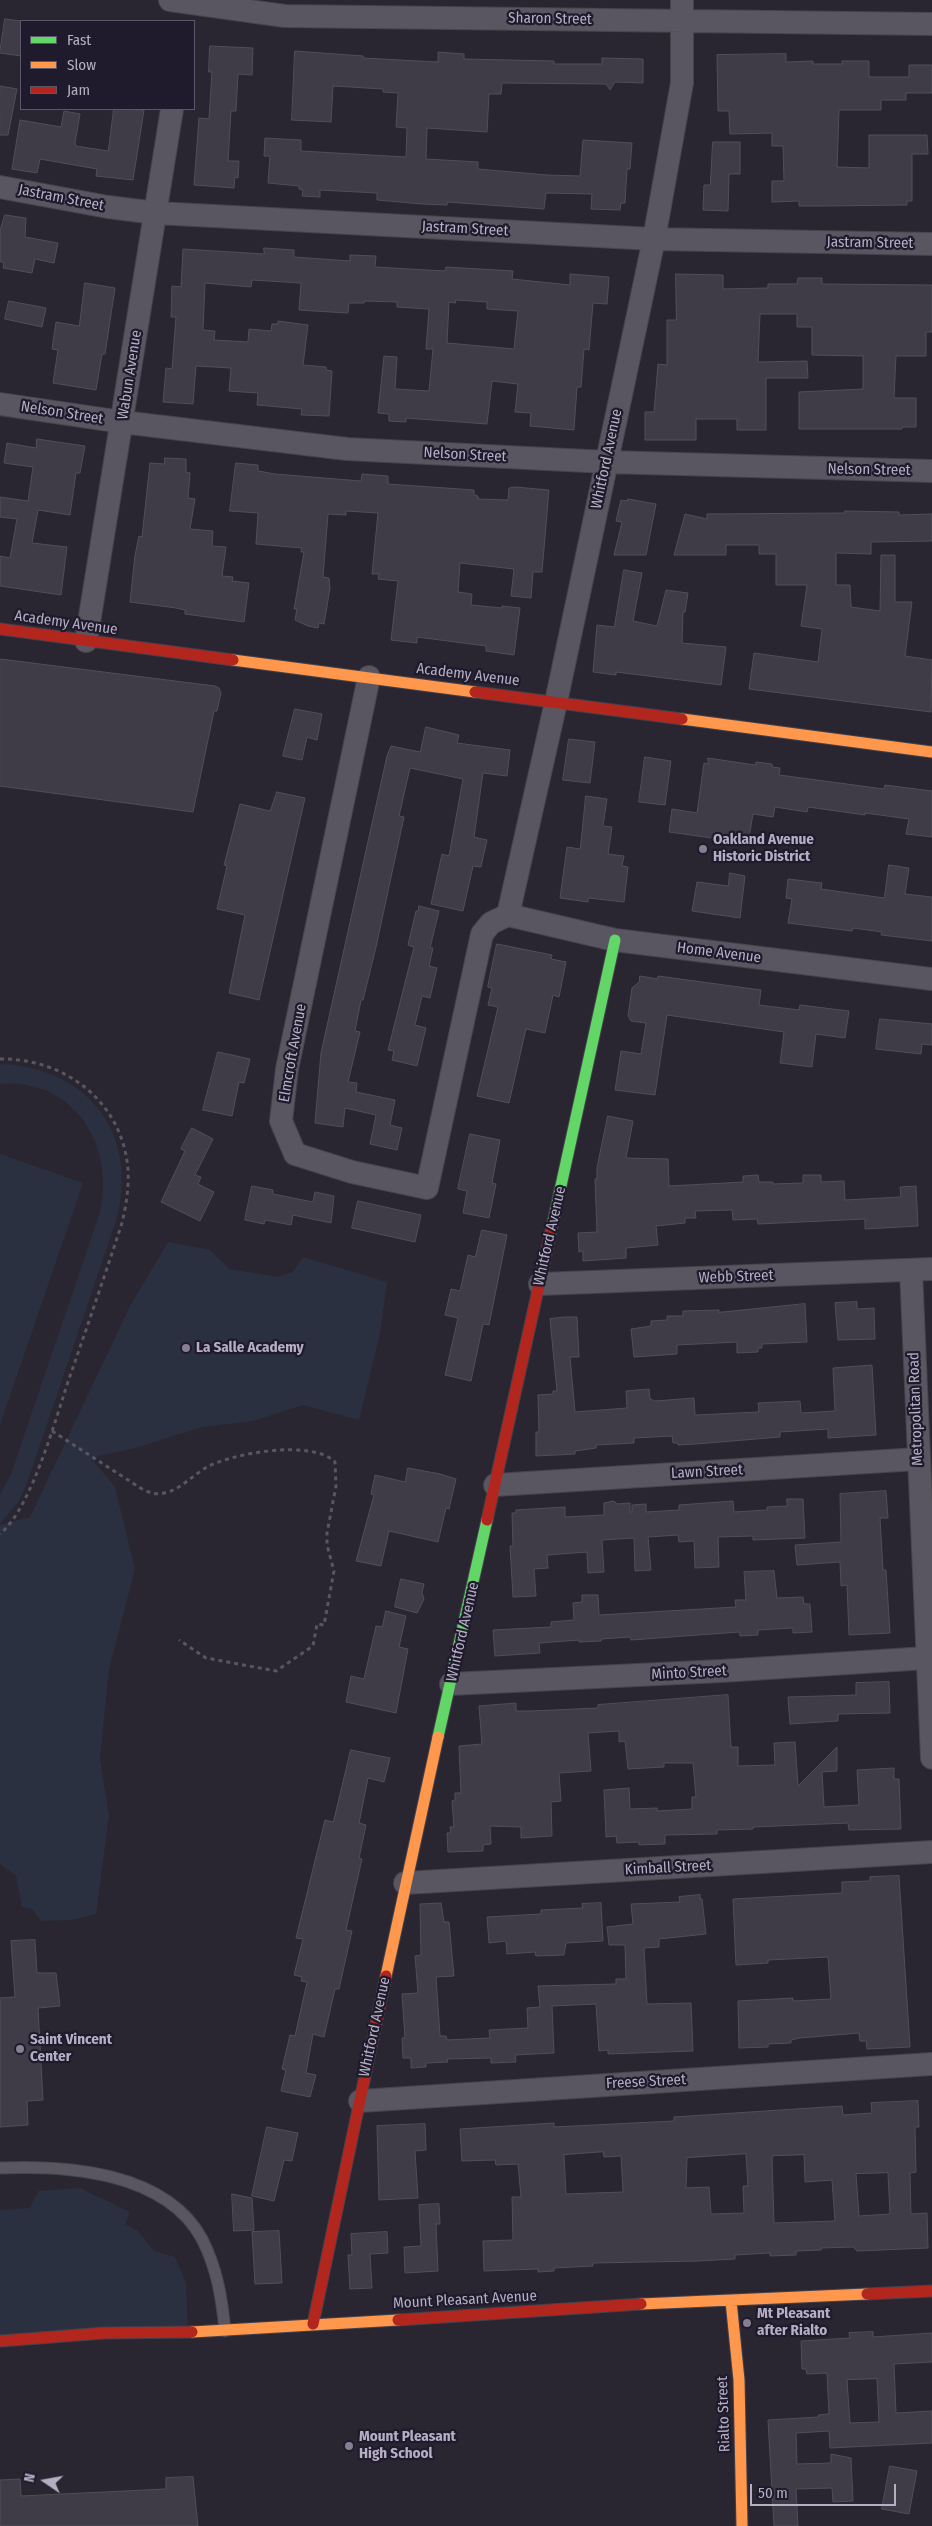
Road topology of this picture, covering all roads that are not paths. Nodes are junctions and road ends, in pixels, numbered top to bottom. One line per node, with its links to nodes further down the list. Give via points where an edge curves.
1 (184, 6): 2 (street, Sharon Street, via 286,16)
2 (682, 10): 3 (street, Sharon Street); 7 (street, Whitford Avenue, via 682,83)
3 (932, 24)
4 (172, 110): 6 (street, Wabun Avenue)
5 (0, 187): 6 (street, Jastram Street)
6 (156, 213): 7 (street, Jastram Street); 10 (street, Wabun Avenue)
7 (654, 239): 8 (street, Jastram Street); 11 (street, Whitford Avenue)
8 (932, 244)
9 (0, 404): 10 (street, Nelson Street)
10 (122, 422): 11 (street, Nelson Street, via 347,449); 14 (street, Wabun Avenue)
11 (606, 462): 12 (street, Nelson Street); 16 (street, Whitford Avenue)
12 (932, 471)
13 (0, 629): 14 (street, Academy Avenue)
14 (86, 641): 15 (street, Academy Avenue)
15 (370, 677): 16 (street, Academy Avenue); 18 (street, Elmcroft Avenue, via 287,1069 281,1121 295,1154 352,1172 427,1188 482,934 491,923)
16 (556, 702): 17 (street, Academy Avenue); 18 (street, Whitford Avenue)
17 (932, 752)
18 (508, 915): 19 (street, Home Avenue)
19 (615, 940): 20 (street, Home Avenue); 22 (street, Whitford Avenue)
20 (932, 979)
21 (922, 1270): 22 (street, Webb Street); 23 (street, Metropolitan Road)
22 (540, 1284): 24 (street, Whitford Avenue)
23 (918, 1459): 24 (street, Lawn Street); 25 (street, Metropolitan Road)
24 (496, 1485): 26 (street, Whitford Avenue)
25 (926, 1658): 26 (street, Minto Street); 27 (street, Metropolitan Road)
26 (451, 1684): 29 (street, Whitford Avenue)
27 (932, 1758)
28 (932, 1852): 29 (street, Kimball Street)
29 (405, 1883): 31 (street, Whitford Avenue)
30 (932, 2064): 31 (street, Freese Street)
31 (360, 2101): 35 (street, Whitford Avenue)
32 (0, 2168): 36 (lane, via 73,2169 153,2191 180,2212 201,2238 213,2265 222,2299)
33 (932, 2291): 34 (street, Mount Pleasant Avenue)
34 (731, 2301): 35 (street, Mount Pleasant Avenue); 38 (street, Rialto Street, via 739,2380)
35 (314, 2324): 36 (street, Mount Pleasant Avenue)
36 (225, 2331): 37 (street, Mount Pleasant Avenue, via 104,2333)
37 (0, 2341)
38 (742, 2526)

